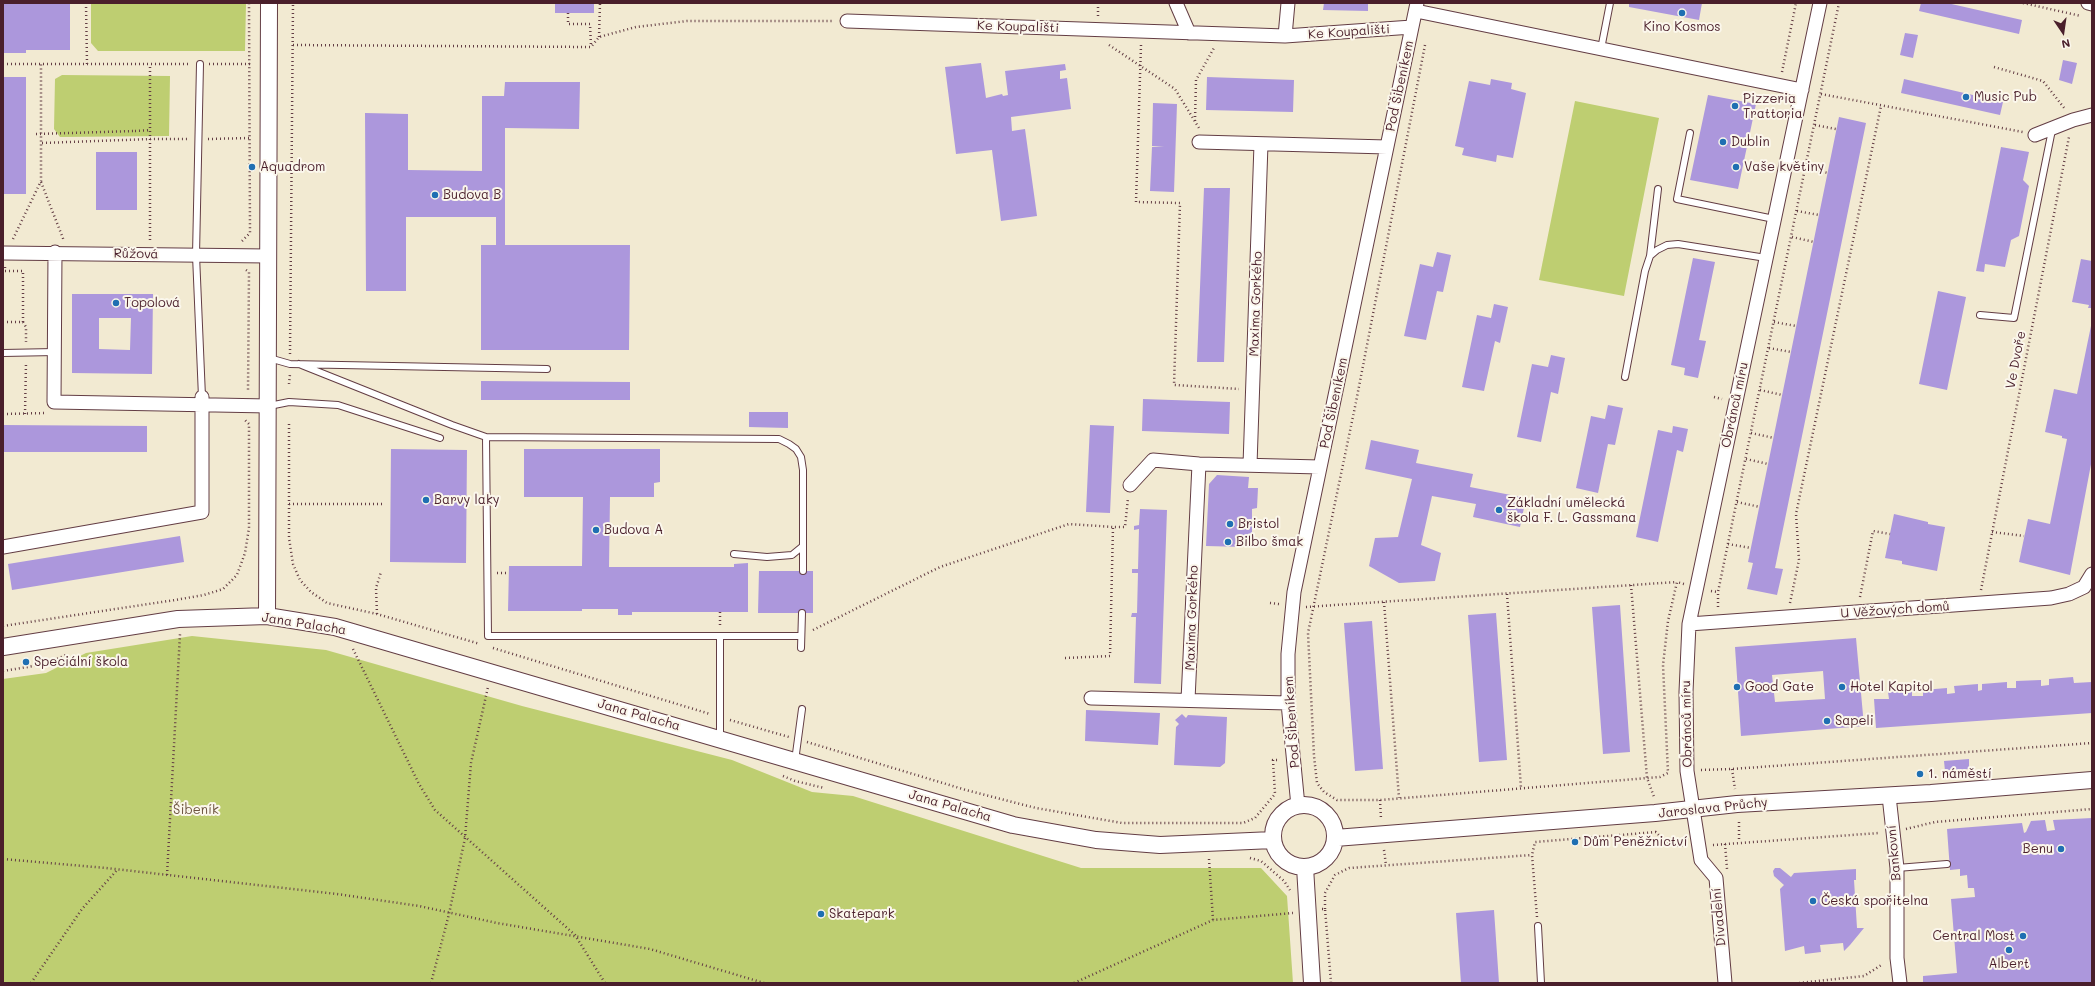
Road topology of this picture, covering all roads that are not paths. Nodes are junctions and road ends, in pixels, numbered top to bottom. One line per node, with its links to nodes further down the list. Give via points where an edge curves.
1 (269, 3): 28 (street)
2 (1176, 3): 11 (street)
3 (1288, 3): 12 (street)
4 (1610, 3): 13 (lane)
5 (1820, 3): 15 (street, Obránců míru)
6 (2088, 3): 7 (street)
7 (2092, 4)
8 (1416, 7): 10 (street, Pod Šibeníkem); 13 (street)
9 (847, 21): 11 (street, Ke Koupališti)
10 (1412, 27): 12 (street, Ke Koupališti); 22 (street, Pod Šibeníkem)
11 (1189, 33): 12 (street, Ke Koupališti)
12 (1285, 36)
13 (1601, 49): 15 (street)
14 (200, 64): 27 (lane)
15 (1802, 90): 24 (street, Obránců míru)
16 (2092, 115): 17 (street)
17 (2052, 128): 19 (street); 31 (lane, via 2014,318)
18 (1690, 133): 24 (lane, via 1677,199)
19 (2035, 135)
20 (1203, 142): 21 (street)
21 (1261, 144): 22 (street); 43 (street, Maxima Gorkého)
22 (1387, 147): 44 (street, Pod Šibeníkem)
23 (1658, 189): 29 (lane)
24 (1774, 219): 30 (street, Obránců míru)
25 (55, 252): 26 (street, Růžová); 27 (street, Růžová); 32 (street)
26 (4, 253)
27 (196, 255): 28 (street, Růžová); 38 (lane)
28 (268, 256): 34 (street)
29 (1650, 256): 30 (lane, via 1667,245 1678,244); 37 (lane)
30 (1766, 258): 53 (street, Obránců míru)
31 (1980, 315)
32 (55, 352): 33 (lane); 38 (street, via 54,402)
33 (3, 353)
34 (269, 358): 35 (lane); 39 (street)
35 (299, 364): 36 (lane); 40 (lane, via 452,426)
36 (546, 369)
37 (1625, 377)
38 (202, 401): 39 (street); 47 (street, via 202,512)
39 (269, 406): 41 (lane, via 289,402 338,405); 52 (street)
40 (486, 437): 46 (lane, via 779,439 796,449 801,457); 54 (lane, via 488,636)
41 (440, 438)
42 (1199, 464): 43 (street); 45 (street, via 1153,460); 59 (street, Maxima Gorkého)
43 (1250, 465): 44 (street)
44 (1320, 467): 60 (street, Pod Šibeníkem, via 1294,592 1288,654)
45 (1130, 486)
46 (804, 546): 48 (lane, via 792,555 768,557); 49 (lane)
47 (3, 548)
48 (734, 554)
49 (803, 571)
50 (2092, 574): 53 (street, U Věžových domů, via 2084,587 2052,598)
51 (802, 613): 55 (lane)
52 (267, 616): 56 (street, Jana Palacha, via 178,619); 62 (street, Jana Palacha, via 335,627)
53 (1689, 624): 67 (street, Obránců míru, via 1686,692 1687,771)
54 (720, 636): 55 (lane); 62 (lane)
55 (801, 636): 57 (lane)
56 (3, 647)
57 (801, 648)
58 (1091, 698): 59 (street)
59 (1188, 700): 60 (street)
60 (1288, 703): 66 (street, Pod Šibeníkem)
61 (802, 709): 63 (lane)
62 (720, 739): 63 (street, Jana Palacha)
63 (795, 761): 69 (street, Jana Palacha, via 1013,825 1096,840 1160,845)
64 (2092, 780): 65 (street, Jaroslava Průchy)
65 (1889, 796): 67 (street, Jaroslava Průchy, via 1737,804); 72 (street, Bankovní)
66 (1298, 806): 68 (street, via 1307,806 1324,813 1332,824); 69 (street, via 1279,818)
67 (1694, 810): 68 (street, Jaroslava Průchy); 76 (street, Divadelní, via 1701,860 1716,878)
68 (1334, 838): 71 (street, via 1328,855 1314,866)
69 (1273, 840): 71 (street, via 1280,856 1296,866)
70 (1947, 864): 72 (lane)
71 (1305, 867): 74 (street, via 1300,912)
72 (1897, 868): 77 (street, Bankovní, via 1897,958)
73 (1538, 926): 75 (lane)
74 (1312, 983)
75 (1541, 983)
76 (1725, 983)
77 (1900, 983)

